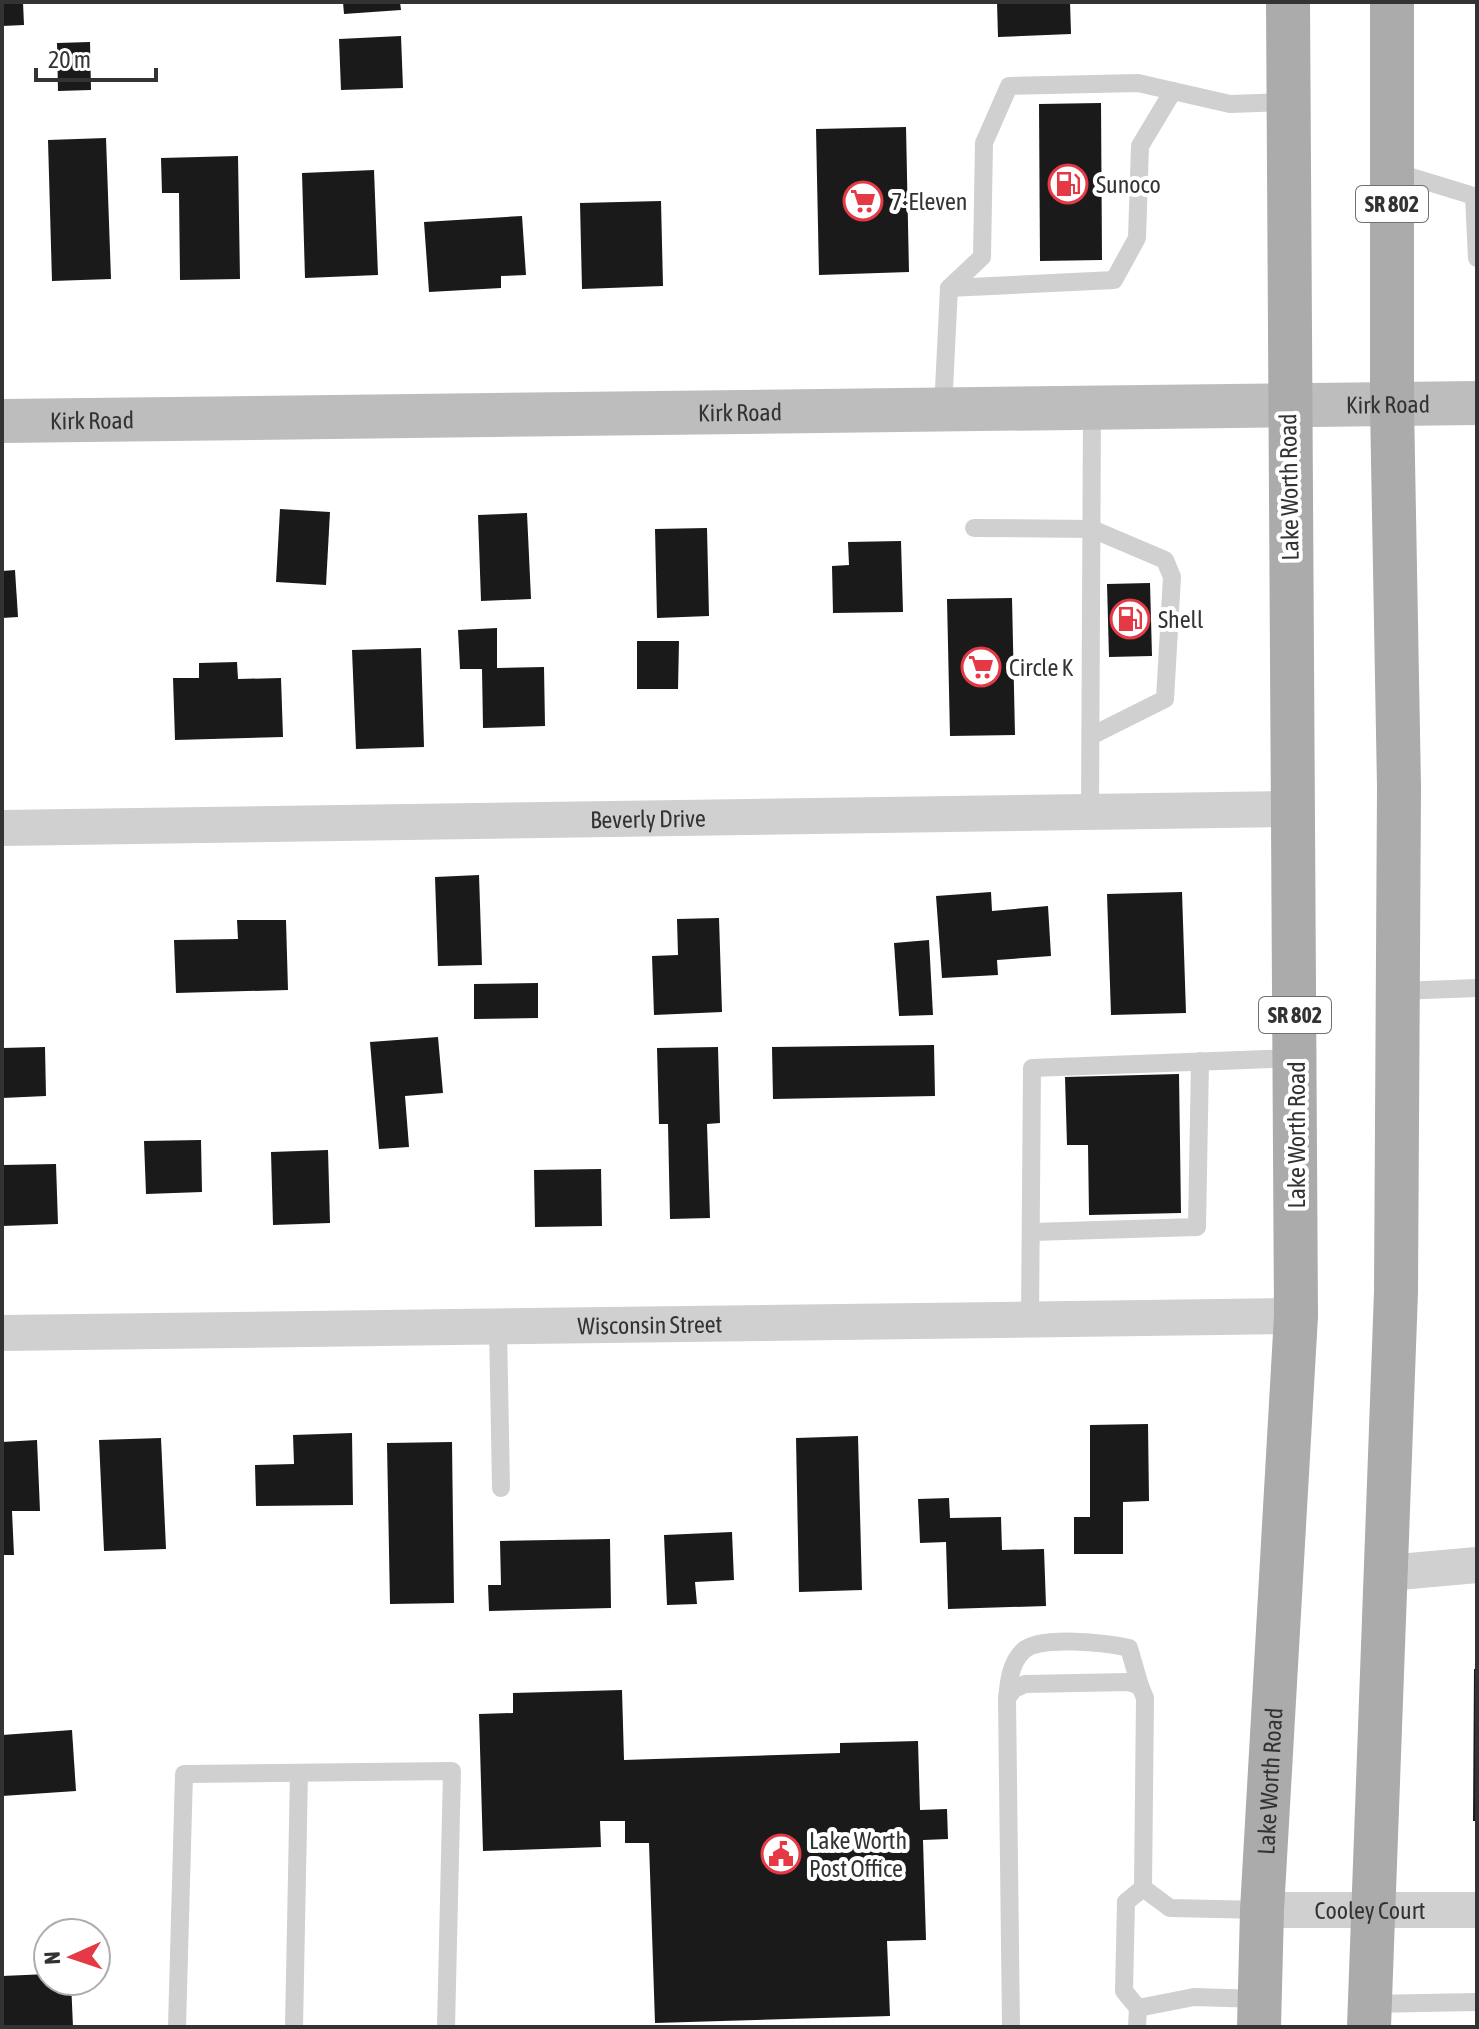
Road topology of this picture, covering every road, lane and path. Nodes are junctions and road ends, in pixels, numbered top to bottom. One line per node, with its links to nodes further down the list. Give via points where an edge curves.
1 (1288, 2): 4 (main road, Lake Worth Road / SR 802)
2 (1392, 2): 5 (main road, SR 802)
3 (1173, 91): 4 (lane, via 1230,104); 7 (lane, via 1140,146 1137,238 1114,280); 7 (lane, via 1138,83 1009,86 984,143 982,257)
4 (1288, 102): 10 (main road, Lake Worth Road / SR 802)
5 (1392, 171): 6 (lane, via 1474,196); 9 (main road, SR 802)
6 (1477, 258)
7 (949, 288): 12 (lane)
8 (1477, 403): 9 (street, Kirk Road)
9 (1392, 405): 10 (street, Kirk Road); 21 (main road, SR 802)
10 (1288, 406): 11 (street, Kirk Road); 17 (main road, Lake Worth Road / SR 802)
11 (1092, 408): 12 (street, Kirk Road); 15 (lane)
12 (943, 410): 13 (street, Kirk Road)
13 (2, 421)
14 (974, 528): 15 (lane)
15 (1092, 529): 16 (lane); 16 (lane, via 1165,560 1172,577 1165,699)
16 (1091, 736): 18 (lane)
17 (1295, 809): 18 (street, Beverly Drive); 22 (main road, Lake Worth Road / SR 802)
18 (1090, 812): 19 (street, Beverly Drive)
19 (2, 828)
20 (1477, 988): 21 (lane)
21 (1398, 991): 31 (main road, SR 802)
22 (1295, 1058): 23 (lane); 25 (main road, Lake Worth Road / SR 802)
23 (1200, 1061): 24 (lane, via 1197,1227); 24 (lane, via 1032,1068)
24 (1032, 1232): 26 (lane)
25 (1296, 1316): 26 (street, Wisconsin Street); 36 (main road, Lake Worth Road / SR 802)
26 (1030, 1320): 27 (street, Wisconsin Street)
27 (498, 1327): 28 (street, Wisconsin Street); 29 (lane)
28 (2, 1333)
29 (501, 1488)
30 (1477, 1565): 31 (street)
31 (1387, 1573): 37 (main road, SR 802)
32 (1140, 1686): 33 (lane, via 1025,1684); 33 (lane, via 1129,1648 1103,1642 1046,1643 1026,1647 1015,1661); 35 (lane, via 1145,1698)
33 (1007, 1698): 46 (lane)
34 (299, 1773): 43 (lane, via 184,1774); 44 (lane); 45 (lane, via 452,1771)
35 (1143, 1888): 36 (lane, via 1170,1908); 42 (lane, via 1126,1902 1124,1991)
36 (1262, 1910): 37 (street, Cooley Court); 40 (main road, Lake Worth Road / SR 802)
37 (1372, 1910): 38 (street, Cooley Court); 41 (main road, SR 802)
38 (1477, 1910)
39 (1477, 2002): 41 (lane)
40 (1259, 2013): 42 (lane, via 1194,1997)
41 (1369, 2015)
42 (1138, 2018)
43 (177, 2027)
44 (294, 2027)
45 (446, 2027)
46 (1011, 2027)

